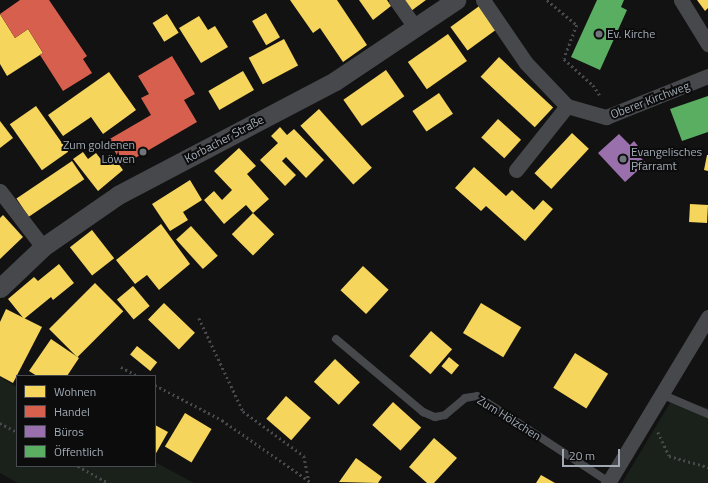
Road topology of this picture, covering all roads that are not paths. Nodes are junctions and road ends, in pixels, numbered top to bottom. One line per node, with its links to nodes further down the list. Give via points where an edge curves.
1 (396, 0): 5 (street)
2 (456, 0): 5 (street, Korbacher Straße)
3 (483, 0): 8 (street, Oberer Kirchweg, via 526,63)
4 (681, 0): 6 (street)
5 (415, 27): 11 (street, Korbacher Straße, via 335,81 118,195)
6 (708, 44)
7 (708, 76): 8 (street, Oberer Kirchweg, via 606,117)
8 (568, 106): 9 (street)
9 (516, 170)
10 (0, 192): 11 (street)
11 (43, 247): 12 (street, Korbacher Straße)
12 (0, 288)
13 (708, 317): 15 (street, Zum Hölzchen)
14 (336, 339): 17 (lane, Zum Hölzchen, via 423,412 435,417 445,415 465,398 476,396)
15 (662, 394): 16 (lane); 17 (street, Zum Hölzchen)
16 (708, 414)
17 (609, 483)

